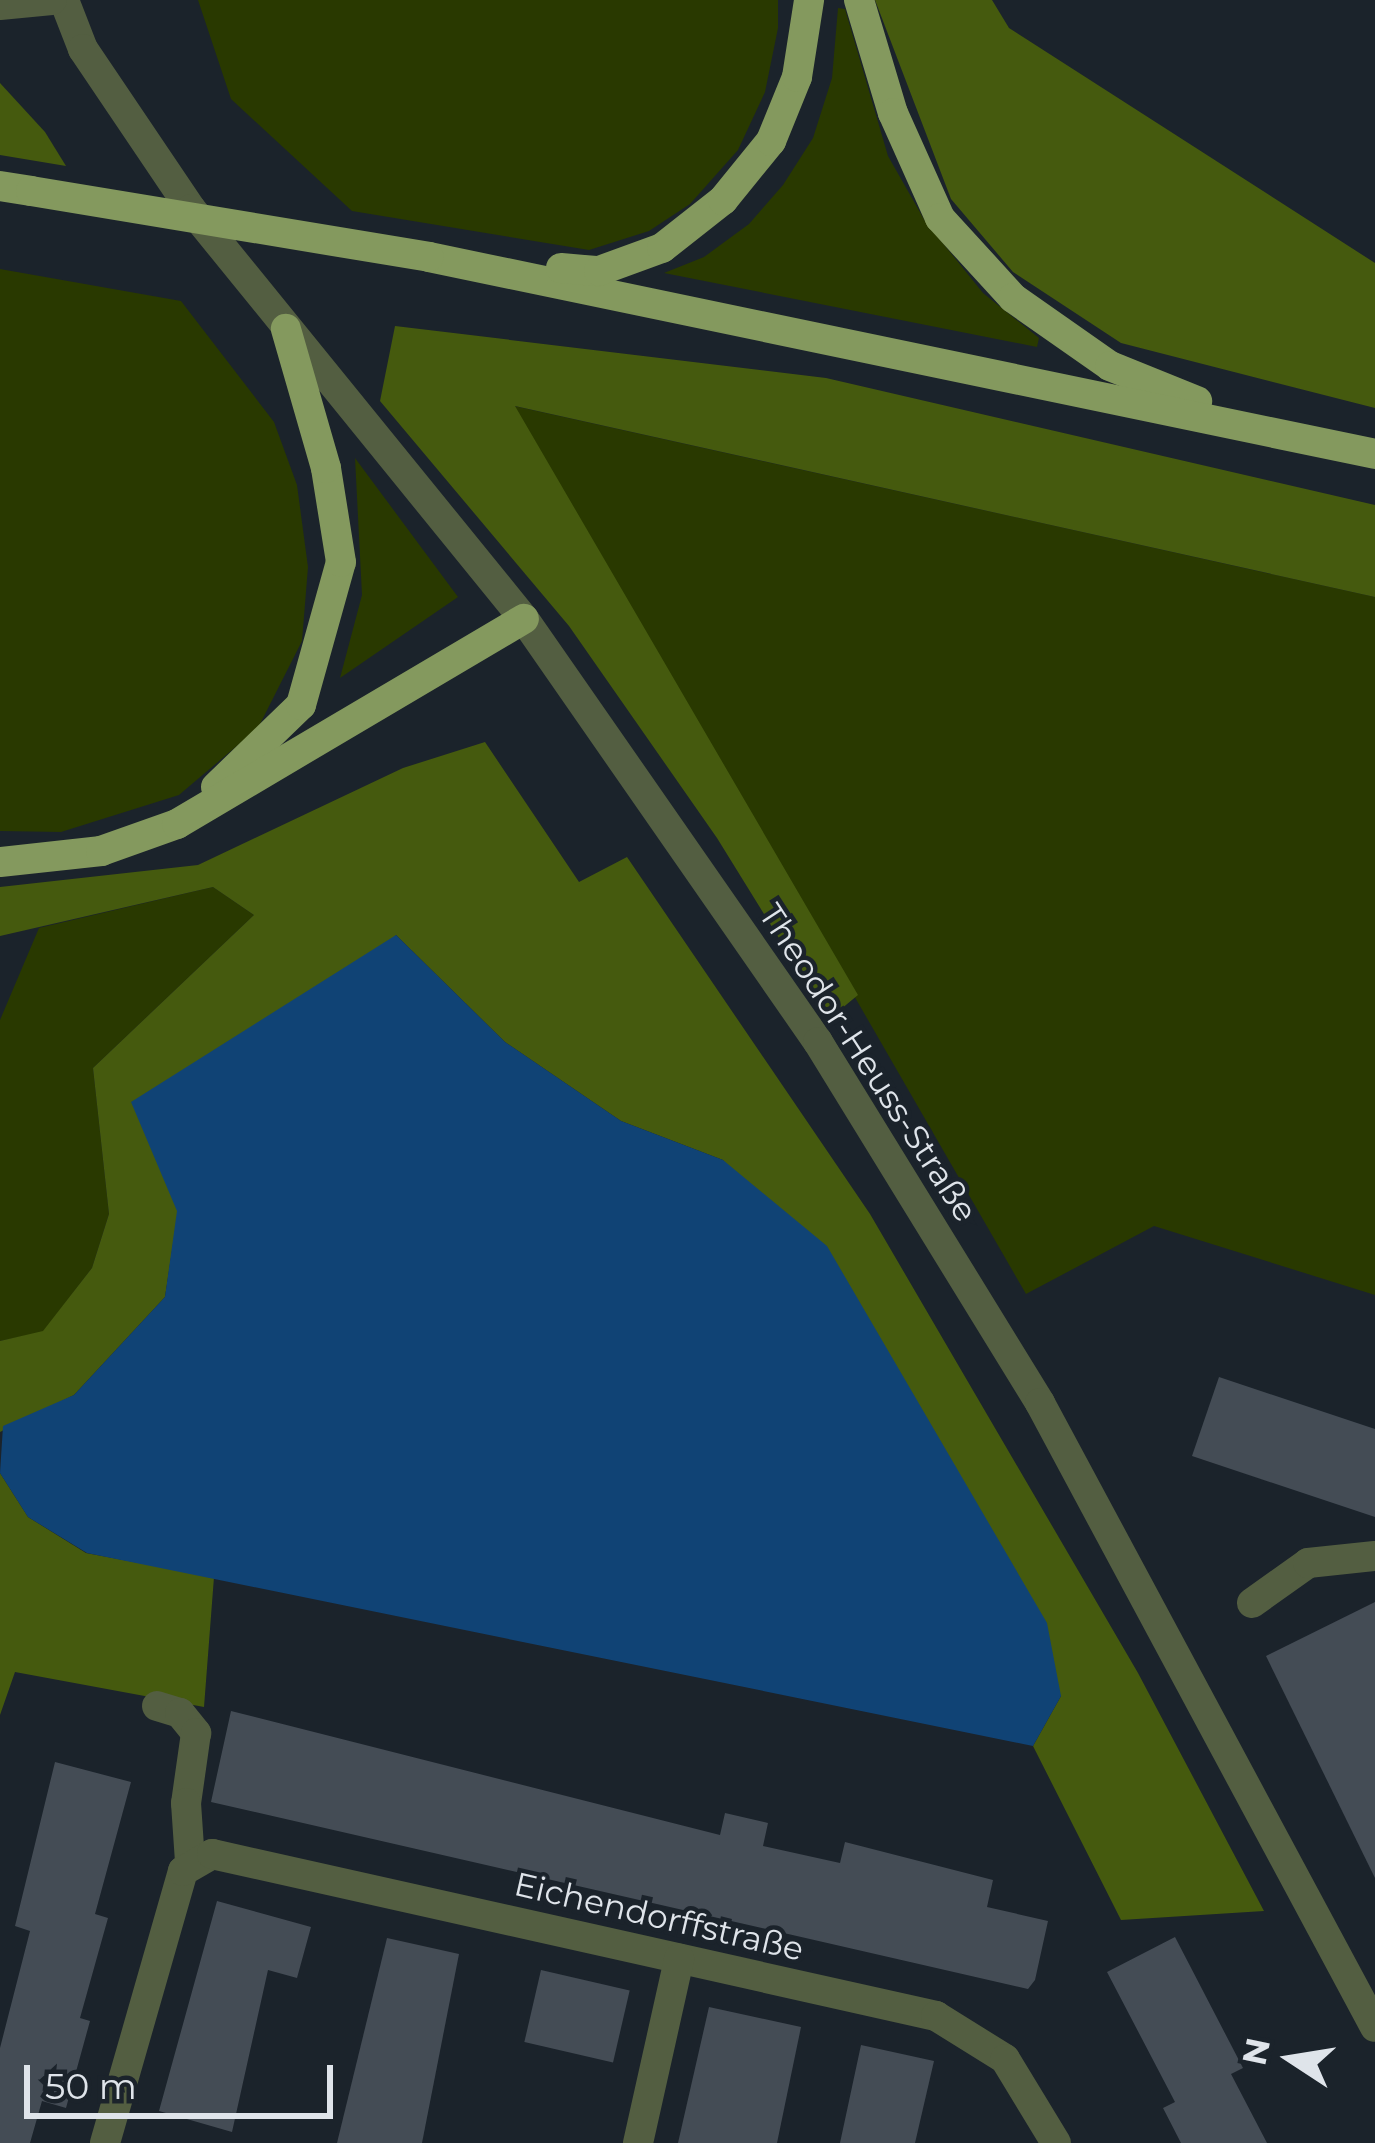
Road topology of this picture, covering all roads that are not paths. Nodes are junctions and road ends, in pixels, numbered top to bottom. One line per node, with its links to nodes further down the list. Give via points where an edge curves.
1 (52, 0): 5 (street)
2 (64, 0): 8 (street, Theodor-Heuss-Straße, via 83,49 191,209)
3 (809, 0): 7 (main road, via 797,77 771,141 723,200 662,248 599,271)
4 (859, 0): 9 (main road, via 893,113 940,218 1013,298 1110,366)
5 (0, 5)
6 (0, 186): 7 (main road, bridge)
7 (429, 257): 9 (main road)
8 (286, 328): 11 (street, Theodor-Heuss-Straße); 12 (main road, via 326,468 341,562 336,591 301,705)
9 (1275, 432): 10 (main road)
10 (1375, 454)
11 (524, 619): 12 (main road); 19 (street, Theodor-Heuss-Straße, via 818,1042 1040,1402)
12 (177, 824): 13 (main road, via 100,851)
13 (0, 862)
14 (1375, 1556): 15 (street, via 1308,1563)
15 (1252, 1603)
16 (157, 1706): 17 (street, via 185,1717 198,1740 186,1803)
17 (190, 1862): 18 (street, Eichendorffstraße, via 218,1855); 20 (street)
18 (680, 1959): 21 (street); 22 (street, Eichendorffstraße, via 962,2027 1024,2080)
19 (1375, 2027)
20 (105, 2143)
21 (638, 2143)
22 (1056, 2143)

